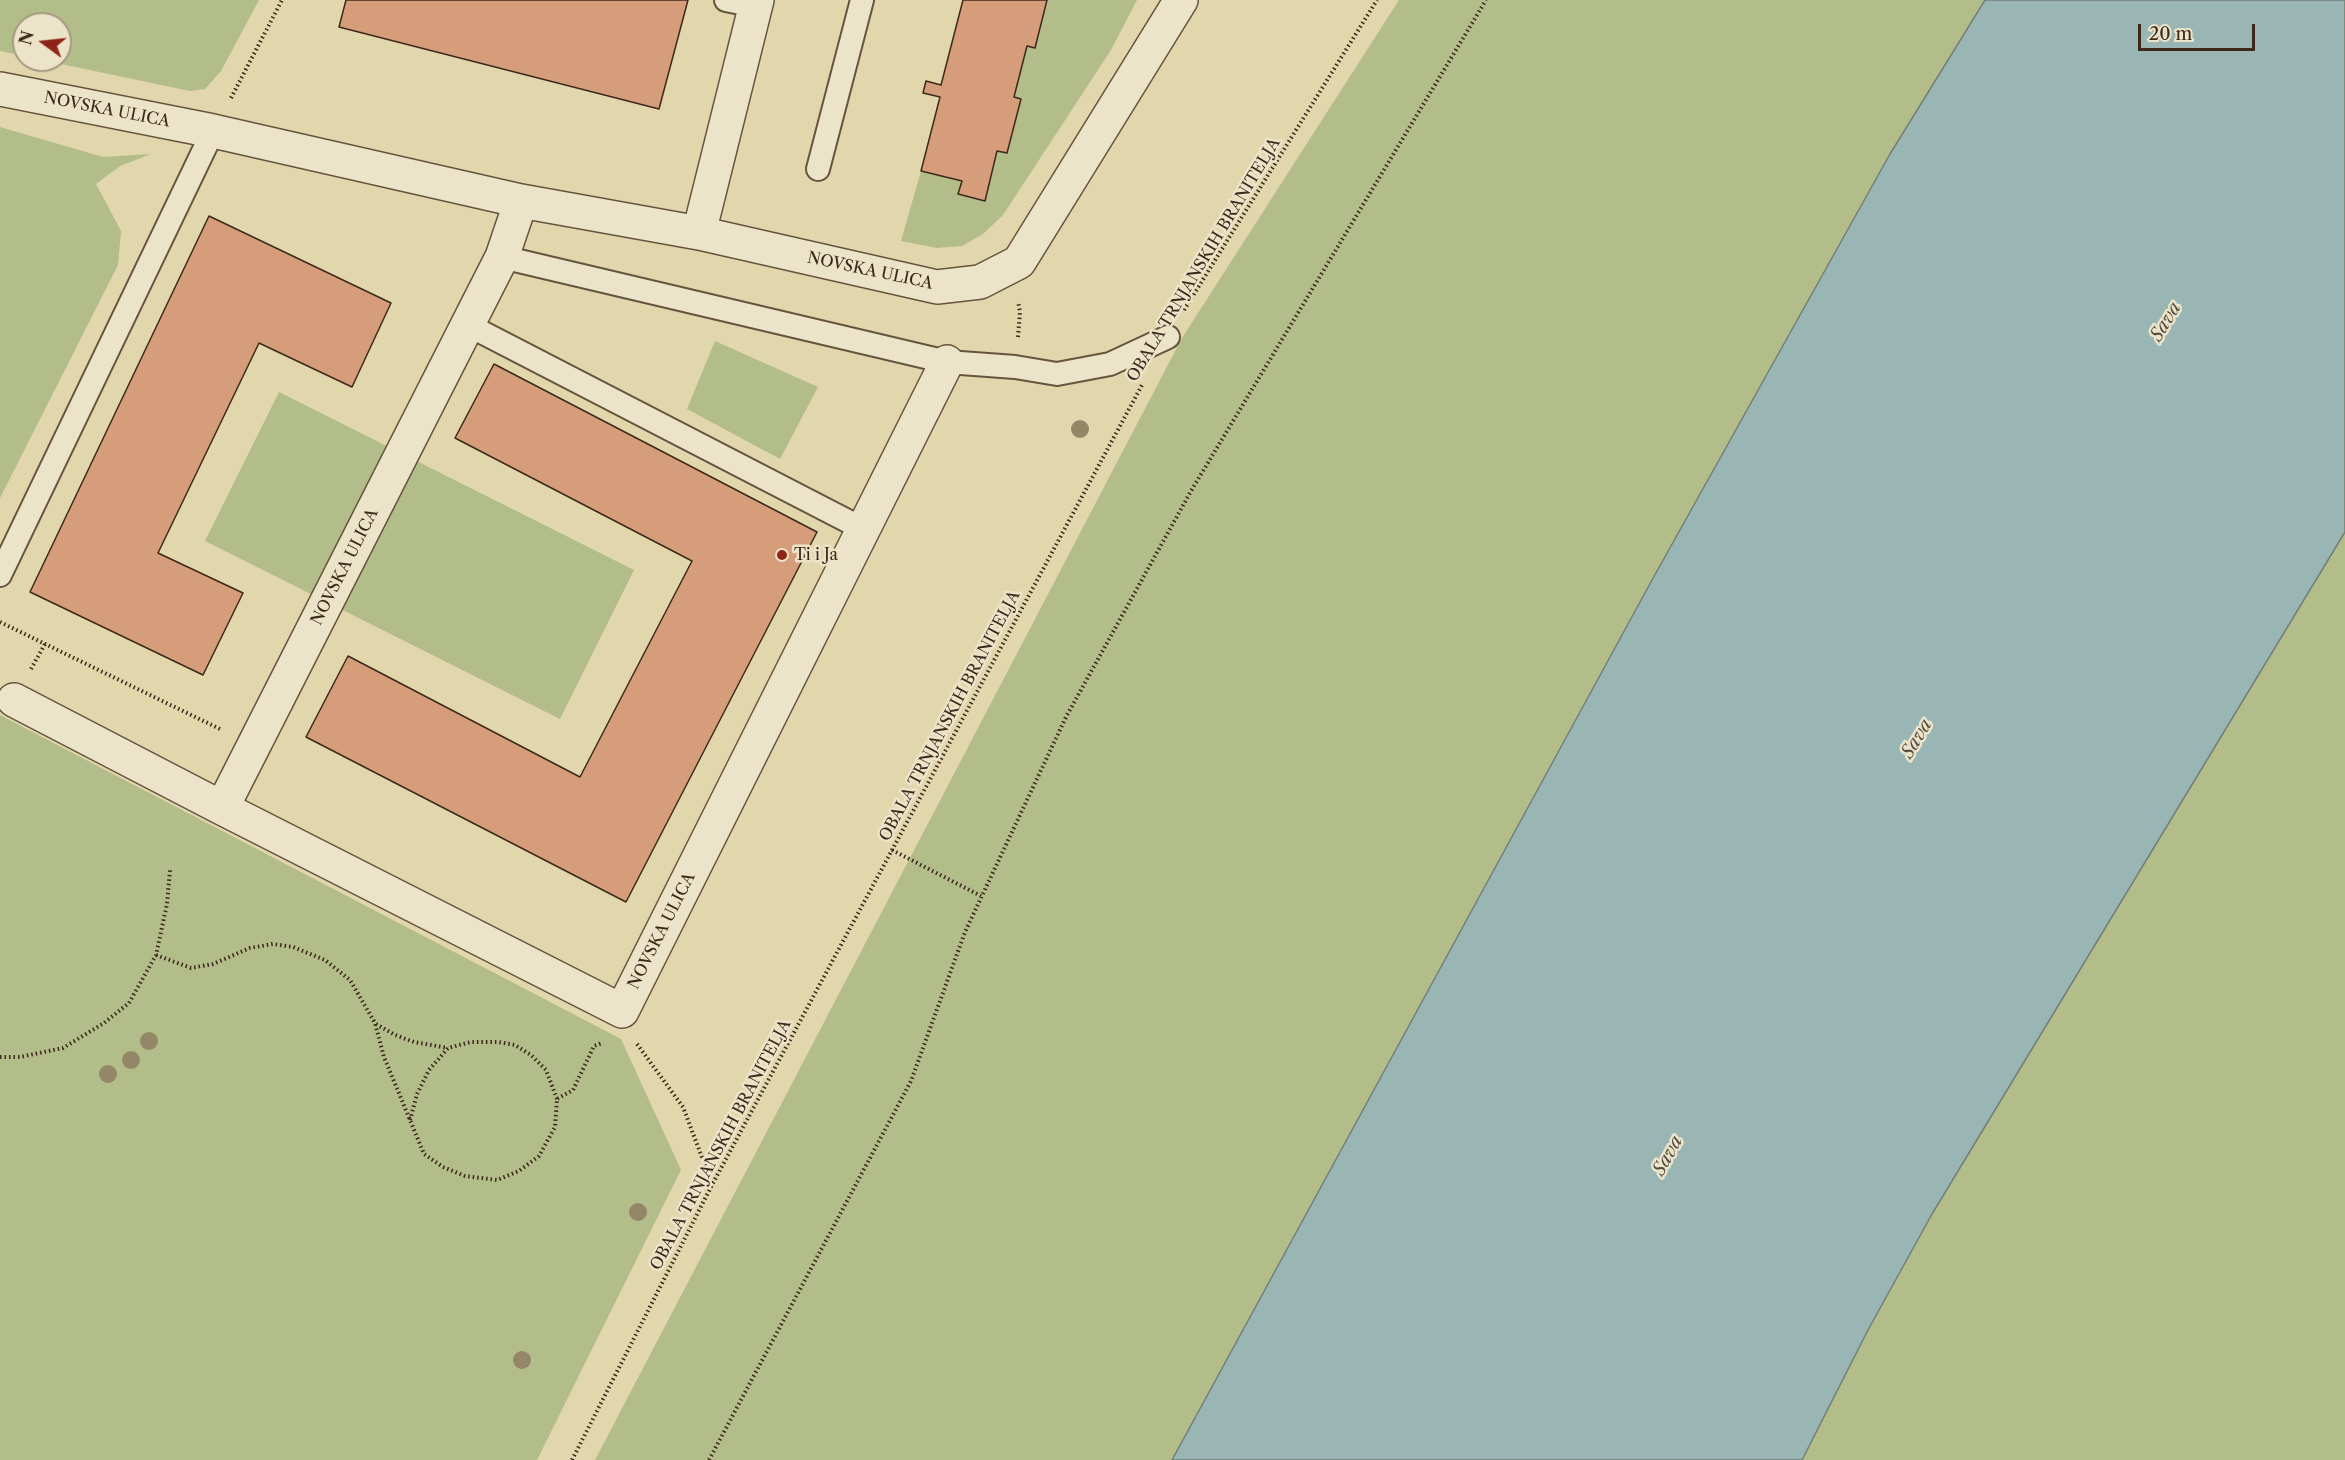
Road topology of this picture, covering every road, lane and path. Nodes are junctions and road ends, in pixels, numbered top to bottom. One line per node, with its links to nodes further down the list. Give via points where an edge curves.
1 (282, 0): 8 (path)
2 (862, 0): 9 (lane)
3 (1181, 0): 11 (street, NOVSKA ULICA, via 1019,262 980,282 937,287)
4 (1377, 0): 14 (path, OBALA TRNJANSKIH BRANITELJA)
5 (1486, 0): 24 (path, via 1191,491 1066,717)
6 (746, 2): 11 (street)
7 (0, 89): 8 (street, NOVSKA ULICA)
8 (213, 131): 10 (street, NOVSKA ULICA); 17 (lane)
9 (818, 169)
10 (521, 201): 11 (street, NOVSKA ULICA); 12 (street, NOVSKA ULICA)
11 (699, 233)
12 (502, 257): 13 (street, NOVSKA ULICA); 15 (lane)
13 (468, 325): 16 (lane); 21 (street, NOVSKA ULICA)
14 (1168, 337): 15 (lane, via 1110,364 1057,374); 22 (path, OBALA TRNJANSKIH BRANITELJA)
15 (947, 362): 16 (street, NOVSKA ULICA)
16 (863, 529): 26 (street, NOVSKA ULICA)
17 (0, 575)
18 (0, 622): 20 (path)
19 (14, 700): 21 (street)
20 (228, 733)
21 (222, 808): 26 (street)
22 (892, 850): 24 (path); 32 (path, OBALA TRNJANSKIH BRANITELJA)
23 (170, 870): 25 (path)
24 (981, 896): 34 (path, via 911,1081)
25 (156, 955): 27 (path, via 191,968 213,964 250,948 273,944 293,947 325,960 350,980); 29 (path, via 129,1003 104,1023 63,1048)
26 (625, 1021): 30 (path, via 594,1046 573,1090); 32 (path, via 683,1107)
27 (375, 1023): 28 (path, via 414,1042); 31 (path, via 384,1057)
28 (448, 1048): 30 (path, via 471,1042 515,1045 546,1070); 31 (path, via 429,1070)
29 (0, 1057)
30 (557, 1099): 31 (path, via 555,1127 539,1156 519,1171 497,1180 465,1176 424,1154)
31 (410, 1120)
32 (712, 1185): 33 (path, OBALA TRNJANSKIH BRANITELJA)
33 (572, 1460)
34 (709, 1460)

